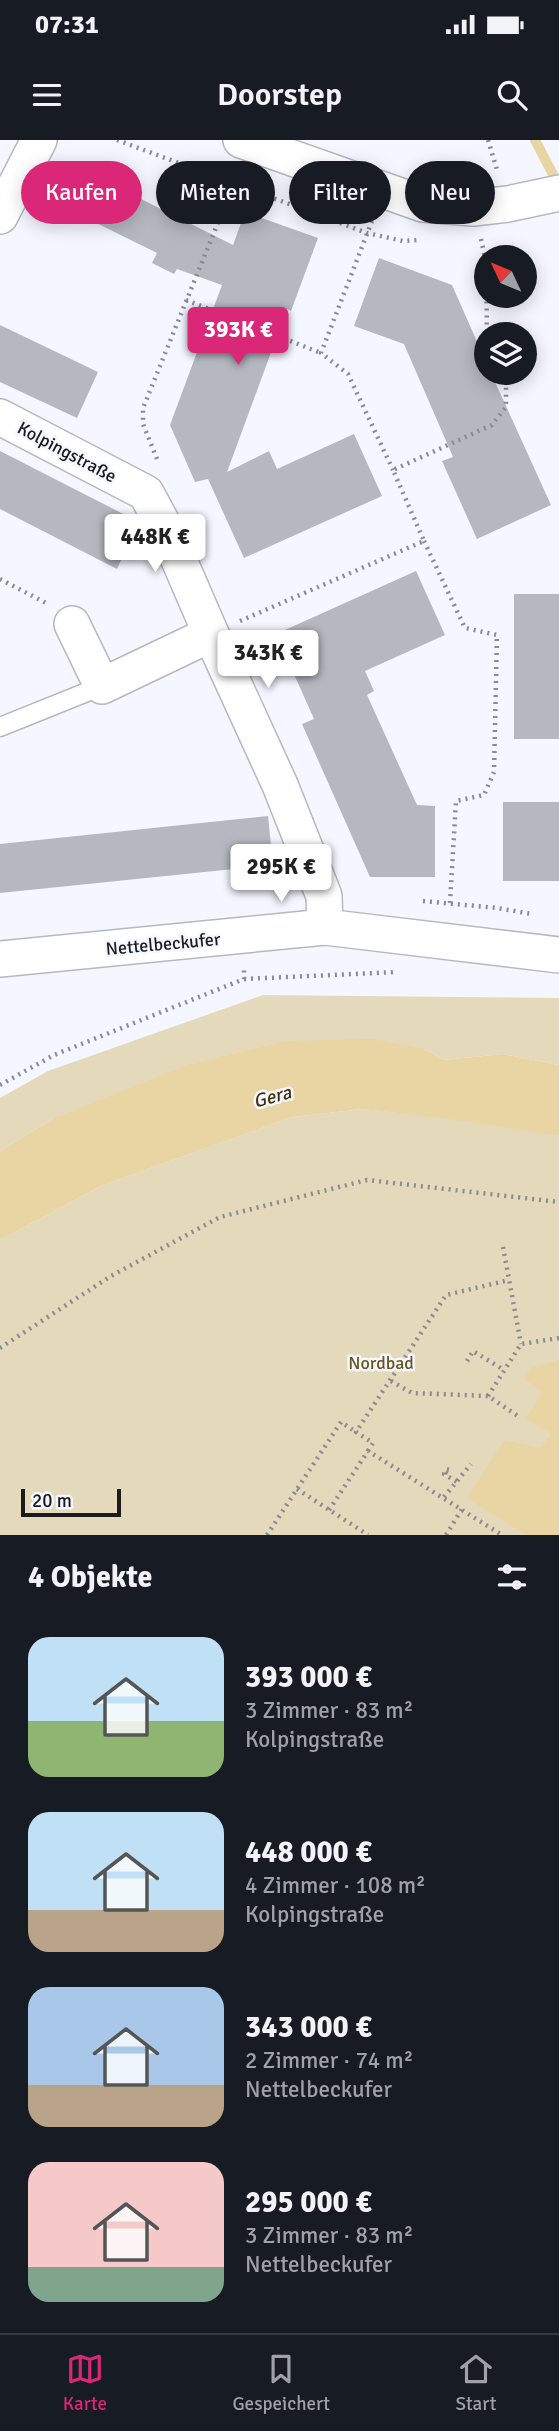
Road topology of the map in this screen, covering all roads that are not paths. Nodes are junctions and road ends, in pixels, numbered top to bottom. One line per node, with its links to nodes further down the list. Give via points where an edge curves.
1 (39, 140): 4 (street)
2 (241, 140): 3 (street, via 423,204 473,208)
3 (550, 196)
4 (0, 216)
5 (0, 416): 7 (street, Kolpingstraße, via 146,493)
6 (72, 624): 8 (street)
7 (211, 634): 8 (street); 10 (street, via 280,785 324,896)
8 (102, 686): 9 (lane)
9 (0, 727)
10 (326, 928): 11 (street, Nettelbeckufer); 12 (street, Nettelbeckufer)
11 (559, 956)
12 (0, 959)

